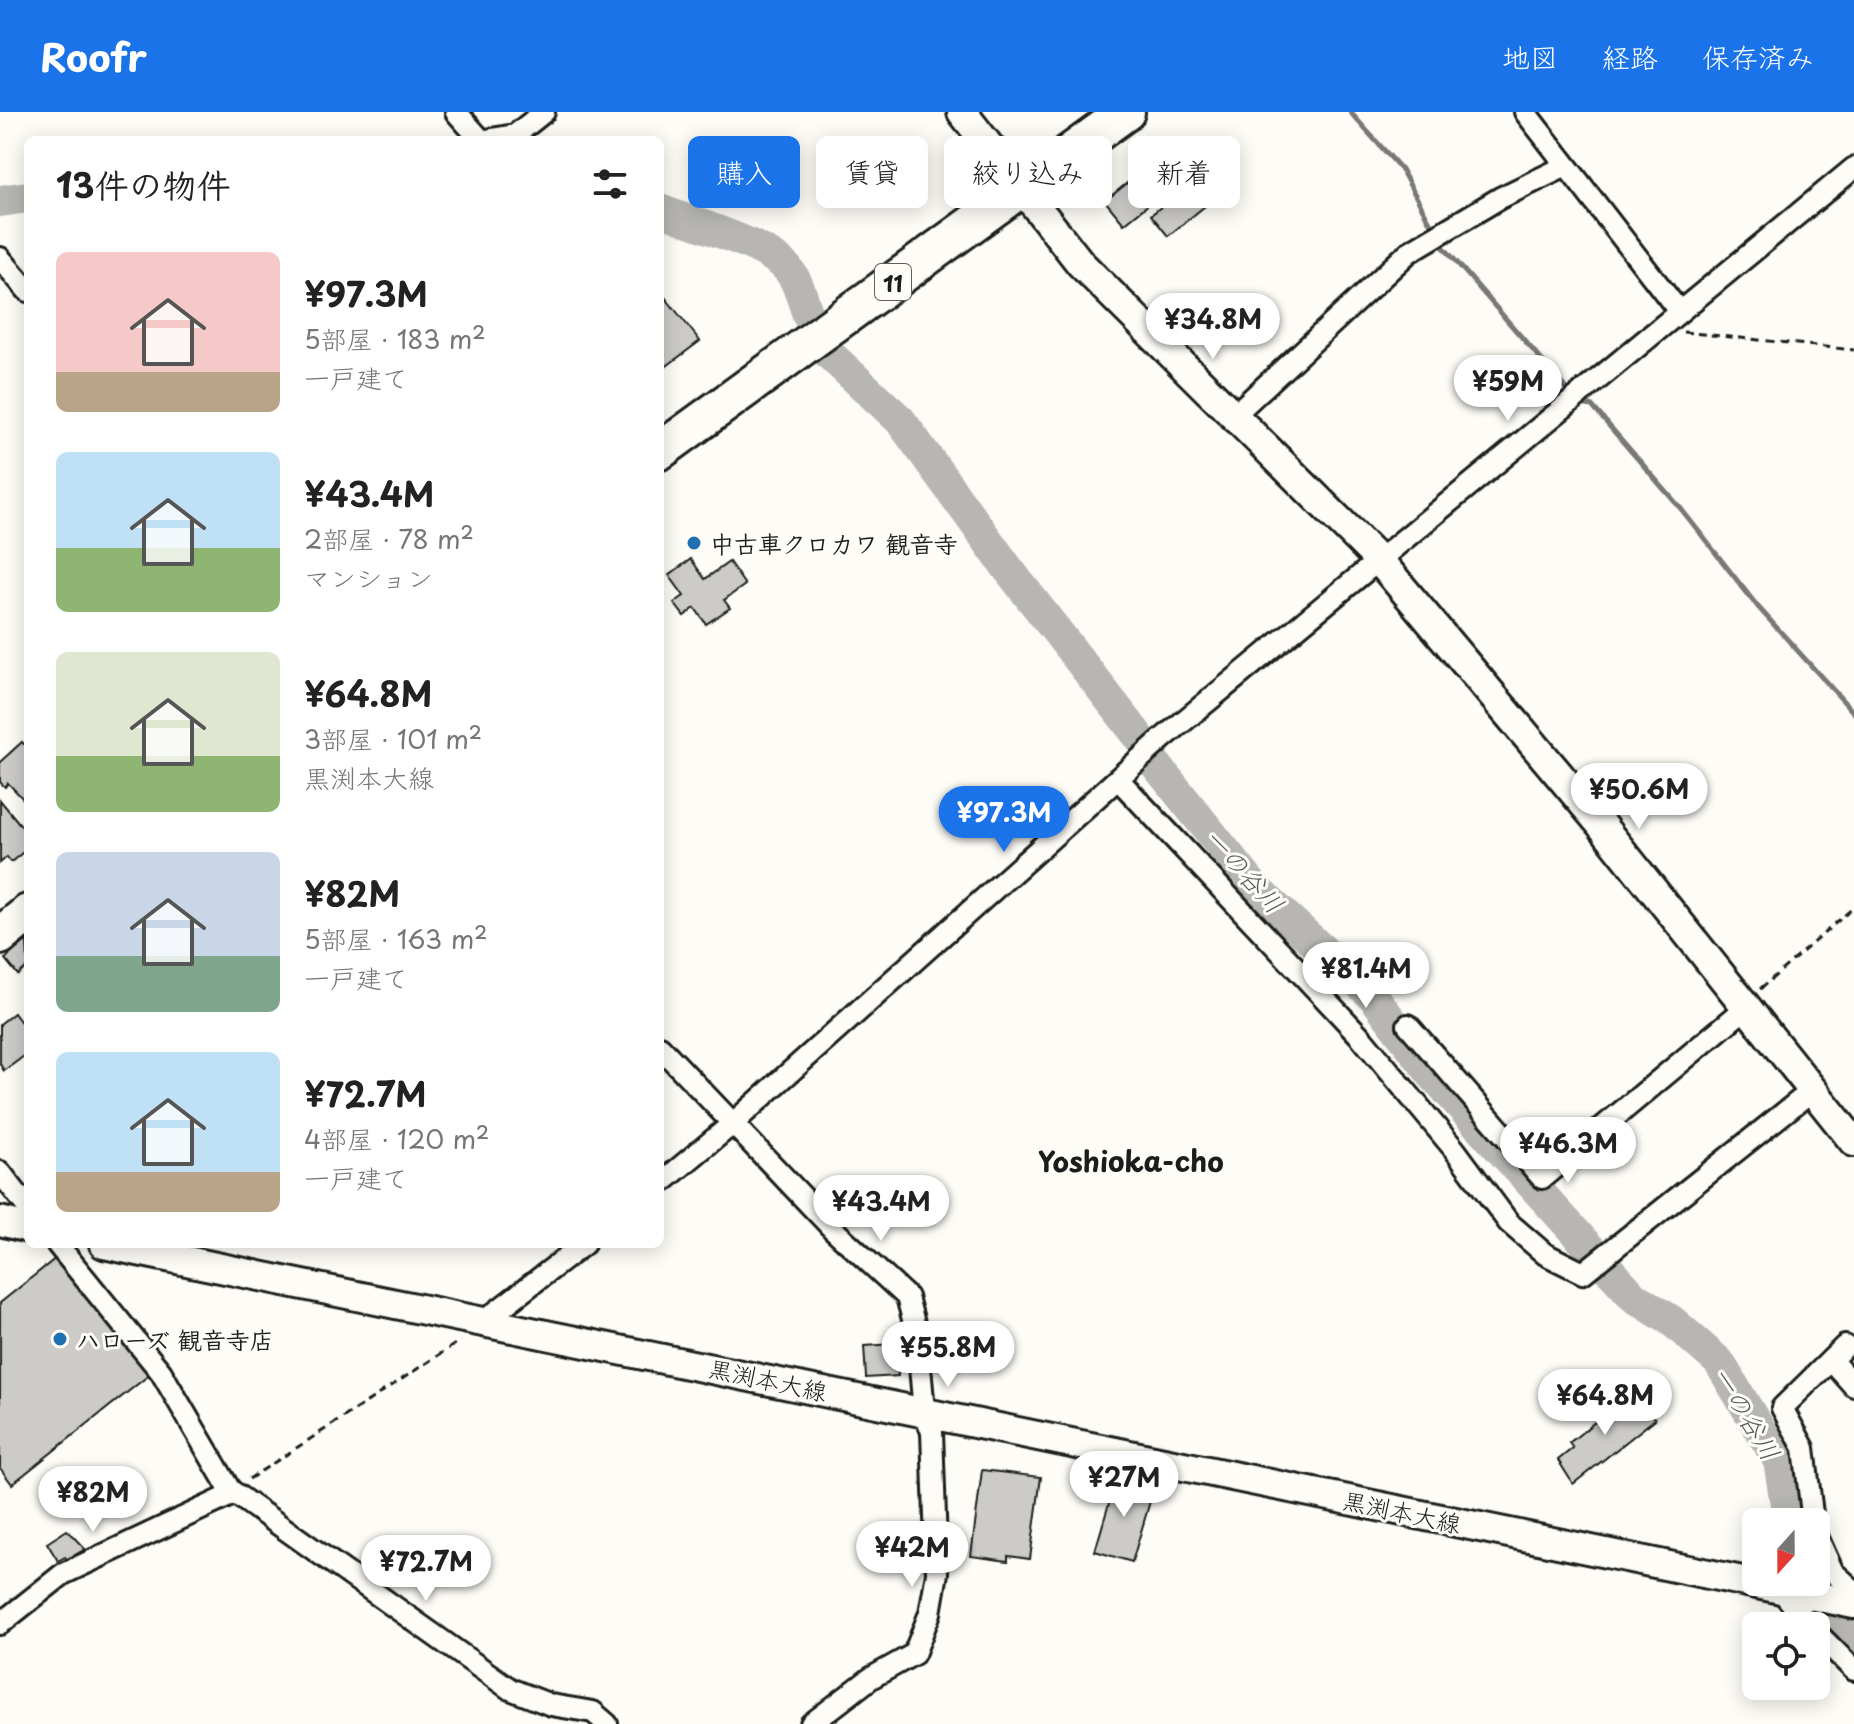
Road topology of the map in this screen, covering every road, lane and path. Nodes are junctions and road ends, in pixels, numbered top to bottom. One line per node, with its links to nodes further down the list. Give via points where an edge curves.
1 (456, 112): 6 (street)
2 (544, 112): 7 (street)
3 (962, 112): 8 (main road)
4 (1126, 112): 9 (highway, 11)
5 (1525, 112): 10 (street)
6 (480, 136)
7 (509, 136)
8 (982, 136)
9 (1093, 136)
10 (1566, 166): 16 (street); 18 (street, via 1409,252)
11 (1854, 168): 16 (street)
12 (994, 208): 19 (highway, 11)
13 (1039, 208): 18 (main road, via 1081,264)
14 (0, 258): 15 (street)
15 (24, 286)
16 (1672, 316): 17 (path, via 1682,332); 20 (street)
17 (1854, 350)
18 (1232, 417): 20 (main road)
19 (664, 448)
20 (1377, 558): 21 (street); 25 (main road)
21 (1119, 780): 28 (street, via 1361,1037 1509,1223 1545,1254 1583,1273); 29 (street)
22 (1854, 907): 25 (path)
23 (24, 916): 24 (highway)
24 (0, 936)
25 (1746, 1004): 26 (street, via 1542,1178); 28 (main road)
26 (1408, 1025)
27 (664, 1051): 29 (street)
28 (1814, 1089): 30 (main road)
29 (731, 1125): 32 (street); 41 (street, via 907,1297 914,1312)
30 (1854, 1142)
31 (0, 1172): 33 (street)
32 (664, 1181)
33 (24, 1203)
34 (0, 1221): 35 (main road)
35 (24, 1227)
36 (60, 1248): 42 (street, via 161,1372)
37 (124, 1248): 39 (main road, 黒渕本大線)
38 (579, 1248): 39 (street)
39 (484, 1321): 41 (main road, 黒渕本大線); 42 (path)
40 (1854, 1386): 43 (street, via 1838,1353 1782,1408 1804,1448)
41 (924, 1411): 45 (main road, 黒渕本大線); 55 (street, via 932,1432 937,1573 930,1613 914,1654 871,1678)
42 (230, 1490): 51 (street, via 227,1497 63,1574); 54 (street, via 510,1689 551,1705 593,1712)
43 (1811, 1508)
44 (1830, 1565): 46 (street)
45 (1742, 1581)
46 (1854, 1591)
47 (1786, 1596): 50 (street)
48 (1815, 1596): 49 (main road, 黒渕本大線)
49 (1854, 1604)
50 (1799, 1612)
51 (0, 1624)
52 (1830, 1646): 53 (street)
53 (1854, 1670)
54 (607, 1724)
55 (811, 1724)

